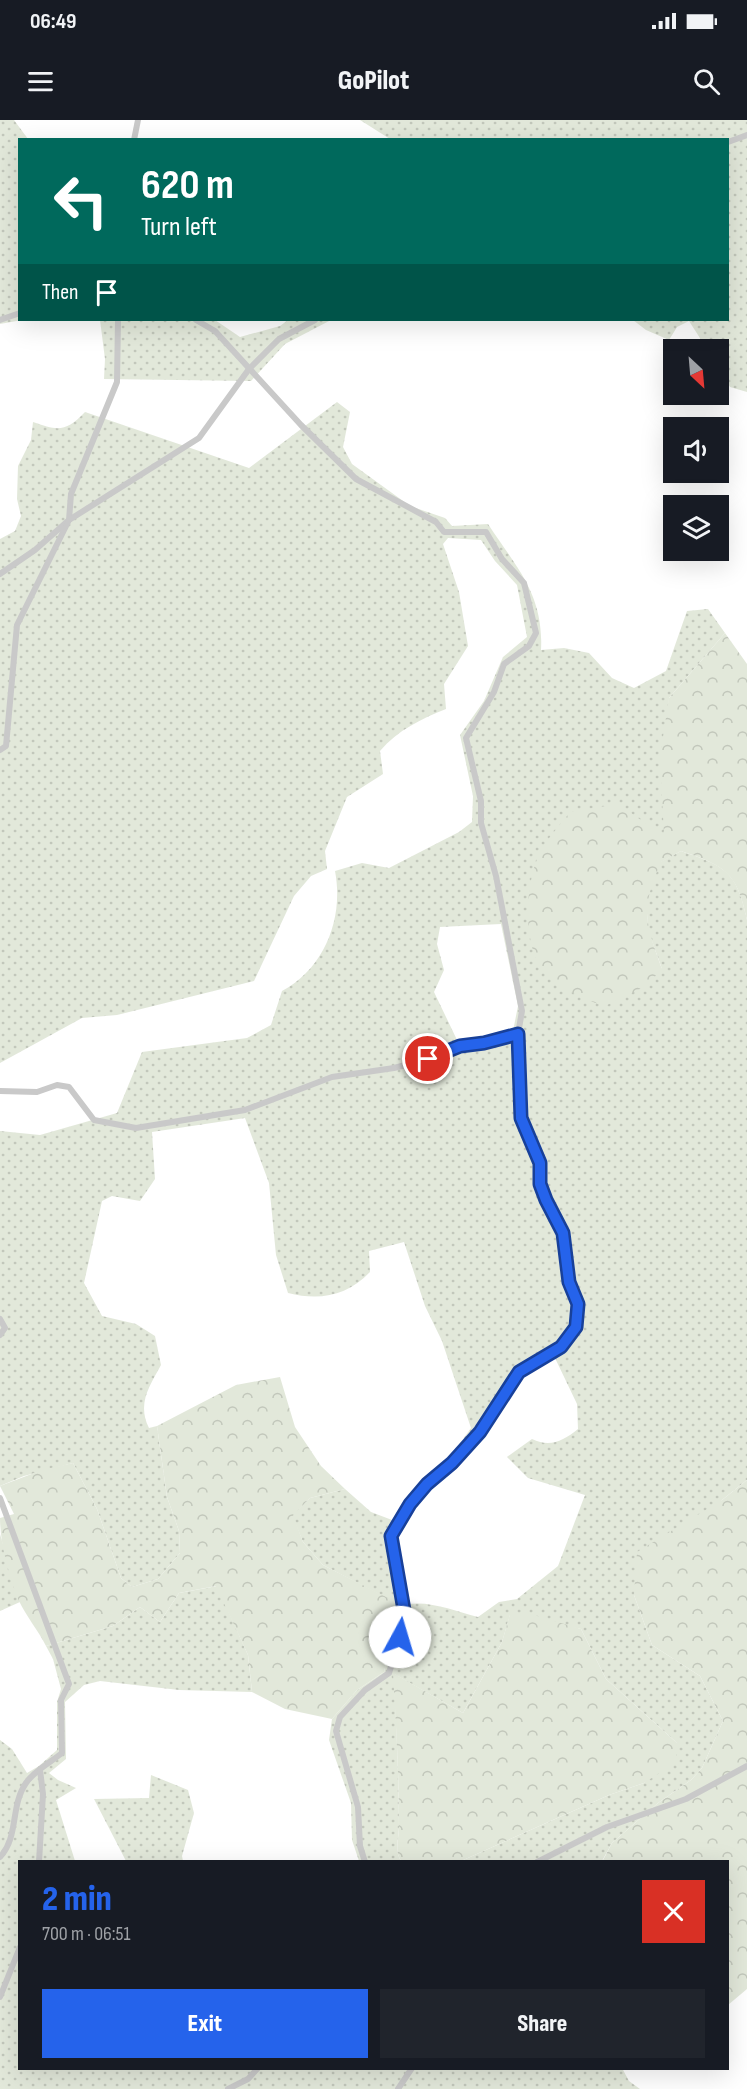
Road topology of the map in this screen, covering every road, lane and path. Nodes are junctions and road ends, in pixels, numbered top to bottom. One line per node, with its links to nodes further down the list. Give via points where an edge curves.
1 (138, 120): 3 (street)
2 (747, 135): 4 (street)
3 (134, 138)
4 (729, 142)
5 (18, 314): 6 (street)
6 (0, 320)
7 (118, 321): 11 (street, via 117,382 71,494)
8 (198, 321): 10 (street, via 215,331)
9 (313, 321): 10 (street, via 279,339)
10 (249, 369): 11 (street, via 199,438); 14 (street, via 356,479 436,522 444,532 486,532 502,559 524,583 536,633 529,646 504,664 494,692 466,738 522,1011)
11 (69, 520): 12 (street); 13 (street, via 17,625 6,746)
12 (0, 573)
13 (0, 750)
14 (518, 1034): 15 (street, via 460,1046 394,1068 332,1077 245,1110 136,1128 94,1120 69,1087 57,1085 37,1092); 23 (street, via 521,1118 540,1163 540,1184 563,1233 569,1282 578,1304 576,1327 561,1347 519,1372 480,1432 427,1484 391,1536 404,1610 400,1637 388,1673 365,1690 340,1717 336,1731 358,1808)
15 (0, 1091)
16 (0, 1319): 17 (street, via 5,1328)
17 (0, 1335)
18 (0, 1498): 20 (street, via 69,1684 61,1700 62,1753)
19 (747, 1766): 24 (street, via 686,1798 607,1827)
20 (40, 1770): 21 (street, via 26,1783 17,1805 11,1842); 22 (street, via 43,1794)
21 (0, 1857)
22 (39, 1860)
23 (364, 1860)
24 (541, 1860)
25 (18, 1952): 26 (street)
26 (0, 1996)
27 (256, 2070): 29 (street)
28 (411, 2070): 30 (street)
29 (228, 2089)
30 (398, 2089)

